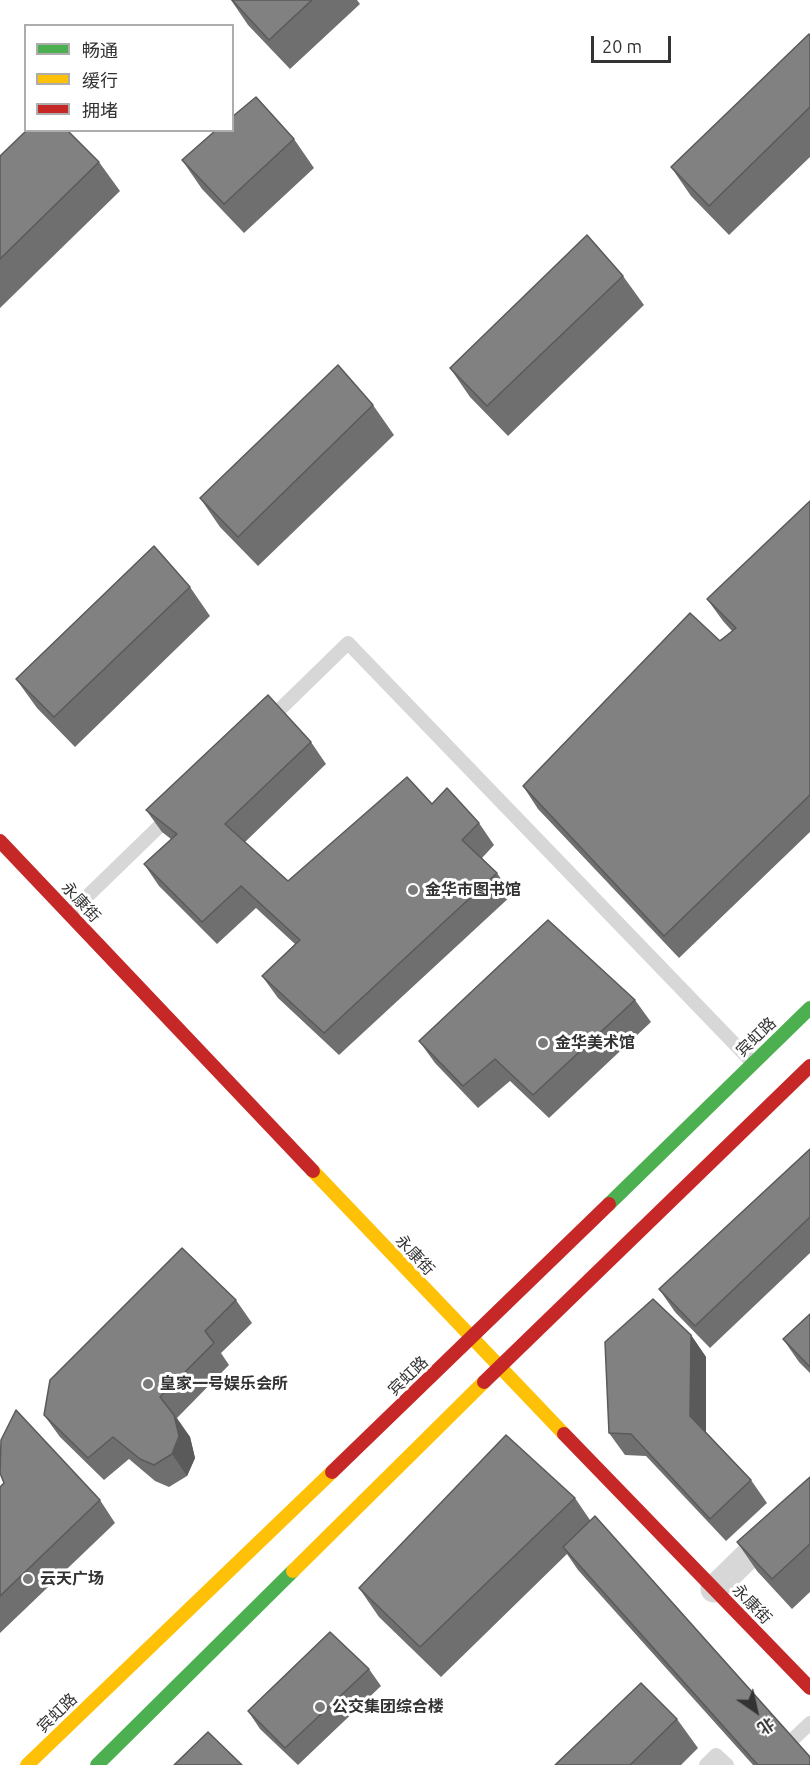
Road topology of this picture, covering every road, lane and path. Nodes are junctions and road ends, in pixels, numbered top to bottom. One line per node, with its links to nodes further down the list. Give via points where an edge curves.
1 (255, 733): 6 (lane, via 348,643)
2 (179, 807): 4 (lane)
3 (0, 841): 4 (main road, 永康街)
4 (69, 914): 8 (main road, 永康街)
5 (810, 1008): 6 (main road, 宾虹路)
6 (753, 1063): 8 (main road, 宾虹路)
7 (810, 1066): 9 (main road)
8 (472, 1338): 9 (main road, 永康街); 14 (main road, 宾虹路)
9 (499, 1367): 11 (main road, 永康街); 15 (main road)
10 (810, 1495): 11 (street)
11 (714, 1589): 12 (main road, 永康街)
12 (810, 1688)
13 (810, 1723): 18 (lane)
14 (27, 1765)
15 (97, 1765)
16 (706, 1765): 17 (lane, via 716,1755)
17 (727, 1765)
18 (766, 1765)

